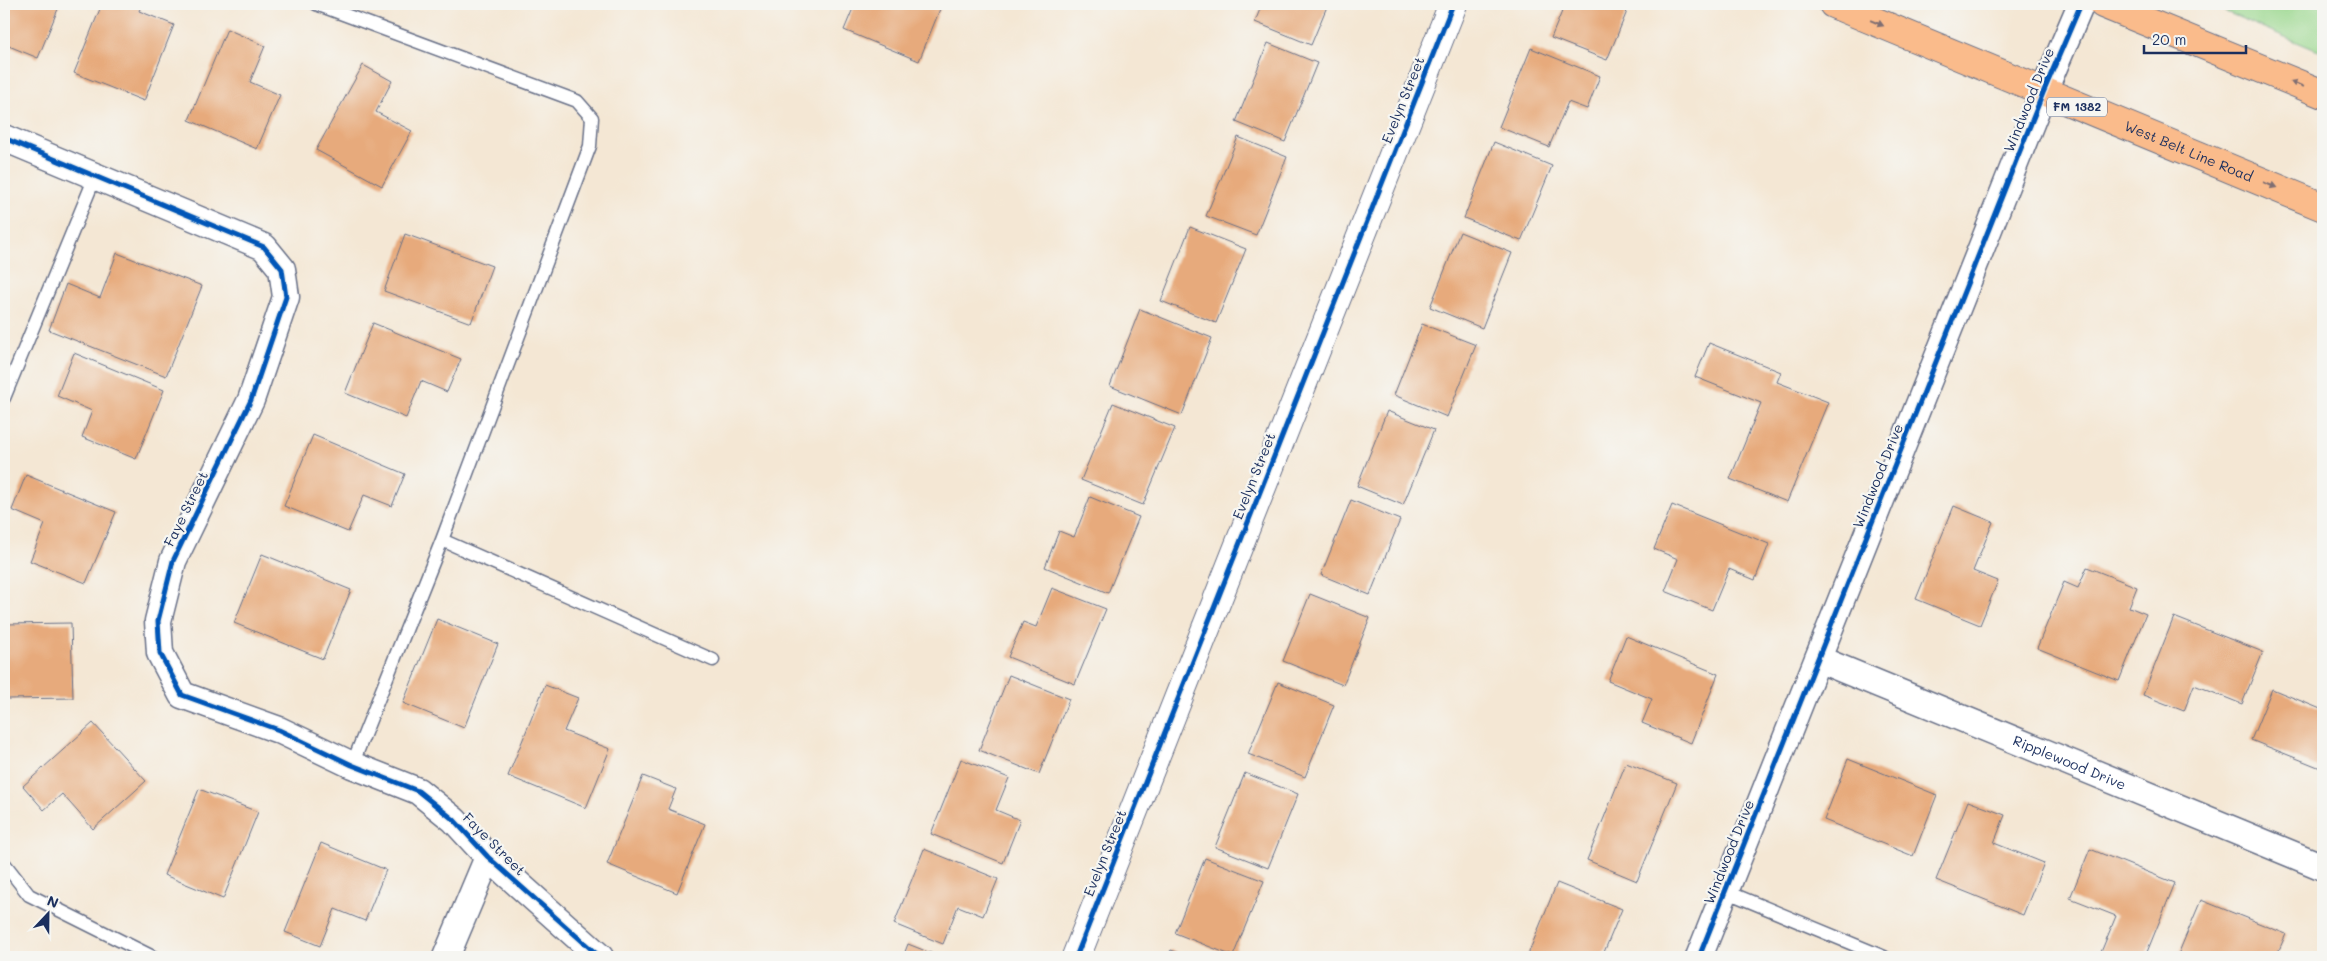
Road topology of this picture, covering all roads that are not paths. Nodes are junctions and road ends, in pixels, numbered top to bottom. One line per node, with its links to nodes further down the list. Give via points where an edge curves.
1 (316, 4): 12 (lane, via 577,101 592,118 590,146)
2 (1453, 4): 23 (street, Evelyn Street)
3 (1832, 4): 6 (main road, West Belt Line Road / FM 1382, one-way to 6)
4 (2081, 4): 6 (street, Windwood Drive)
5 (2102, 4): 7 (main road, one-way to 5)
6 (2043, 93): 10 (main road, West Belt Line Road / FM 1382, one-way to 10); 13 (street, Windwood Drive)
7 (2323, 94)
8 (4, 138): 9 (street, Faye Street)
9 (95, 176): 11 (lane); 15 (street, Faye Street, via 264,247 282,269 286,297 251,400 173,561 158,621 160,652 182,695 280,730)
10 (2323, 207)
11 (4, 398)
12 (442, 540): 14 (lane); 15 (lane)
13 (1818, 659): 18 (street, Ripplewood Drive); 19 (street, Windwood Drive)
14 (713, 660)
15 (352, 765): 16 (street, Faye Street, via 418,791 454,820)
16 (488, 857): 21 (street); 22 (street, Faye Street)
17 (4, 863): 20 (lane, via 29,895)
18 (2323, 867)
19 (1725, 891): 24 (street, Windwood Drive); 25 (lane)
20 (152, 957)
21 (446, 957)
22 (600, 957)
23 (1076, 957)
24 (1699, 957)
25 (1884, 957)

